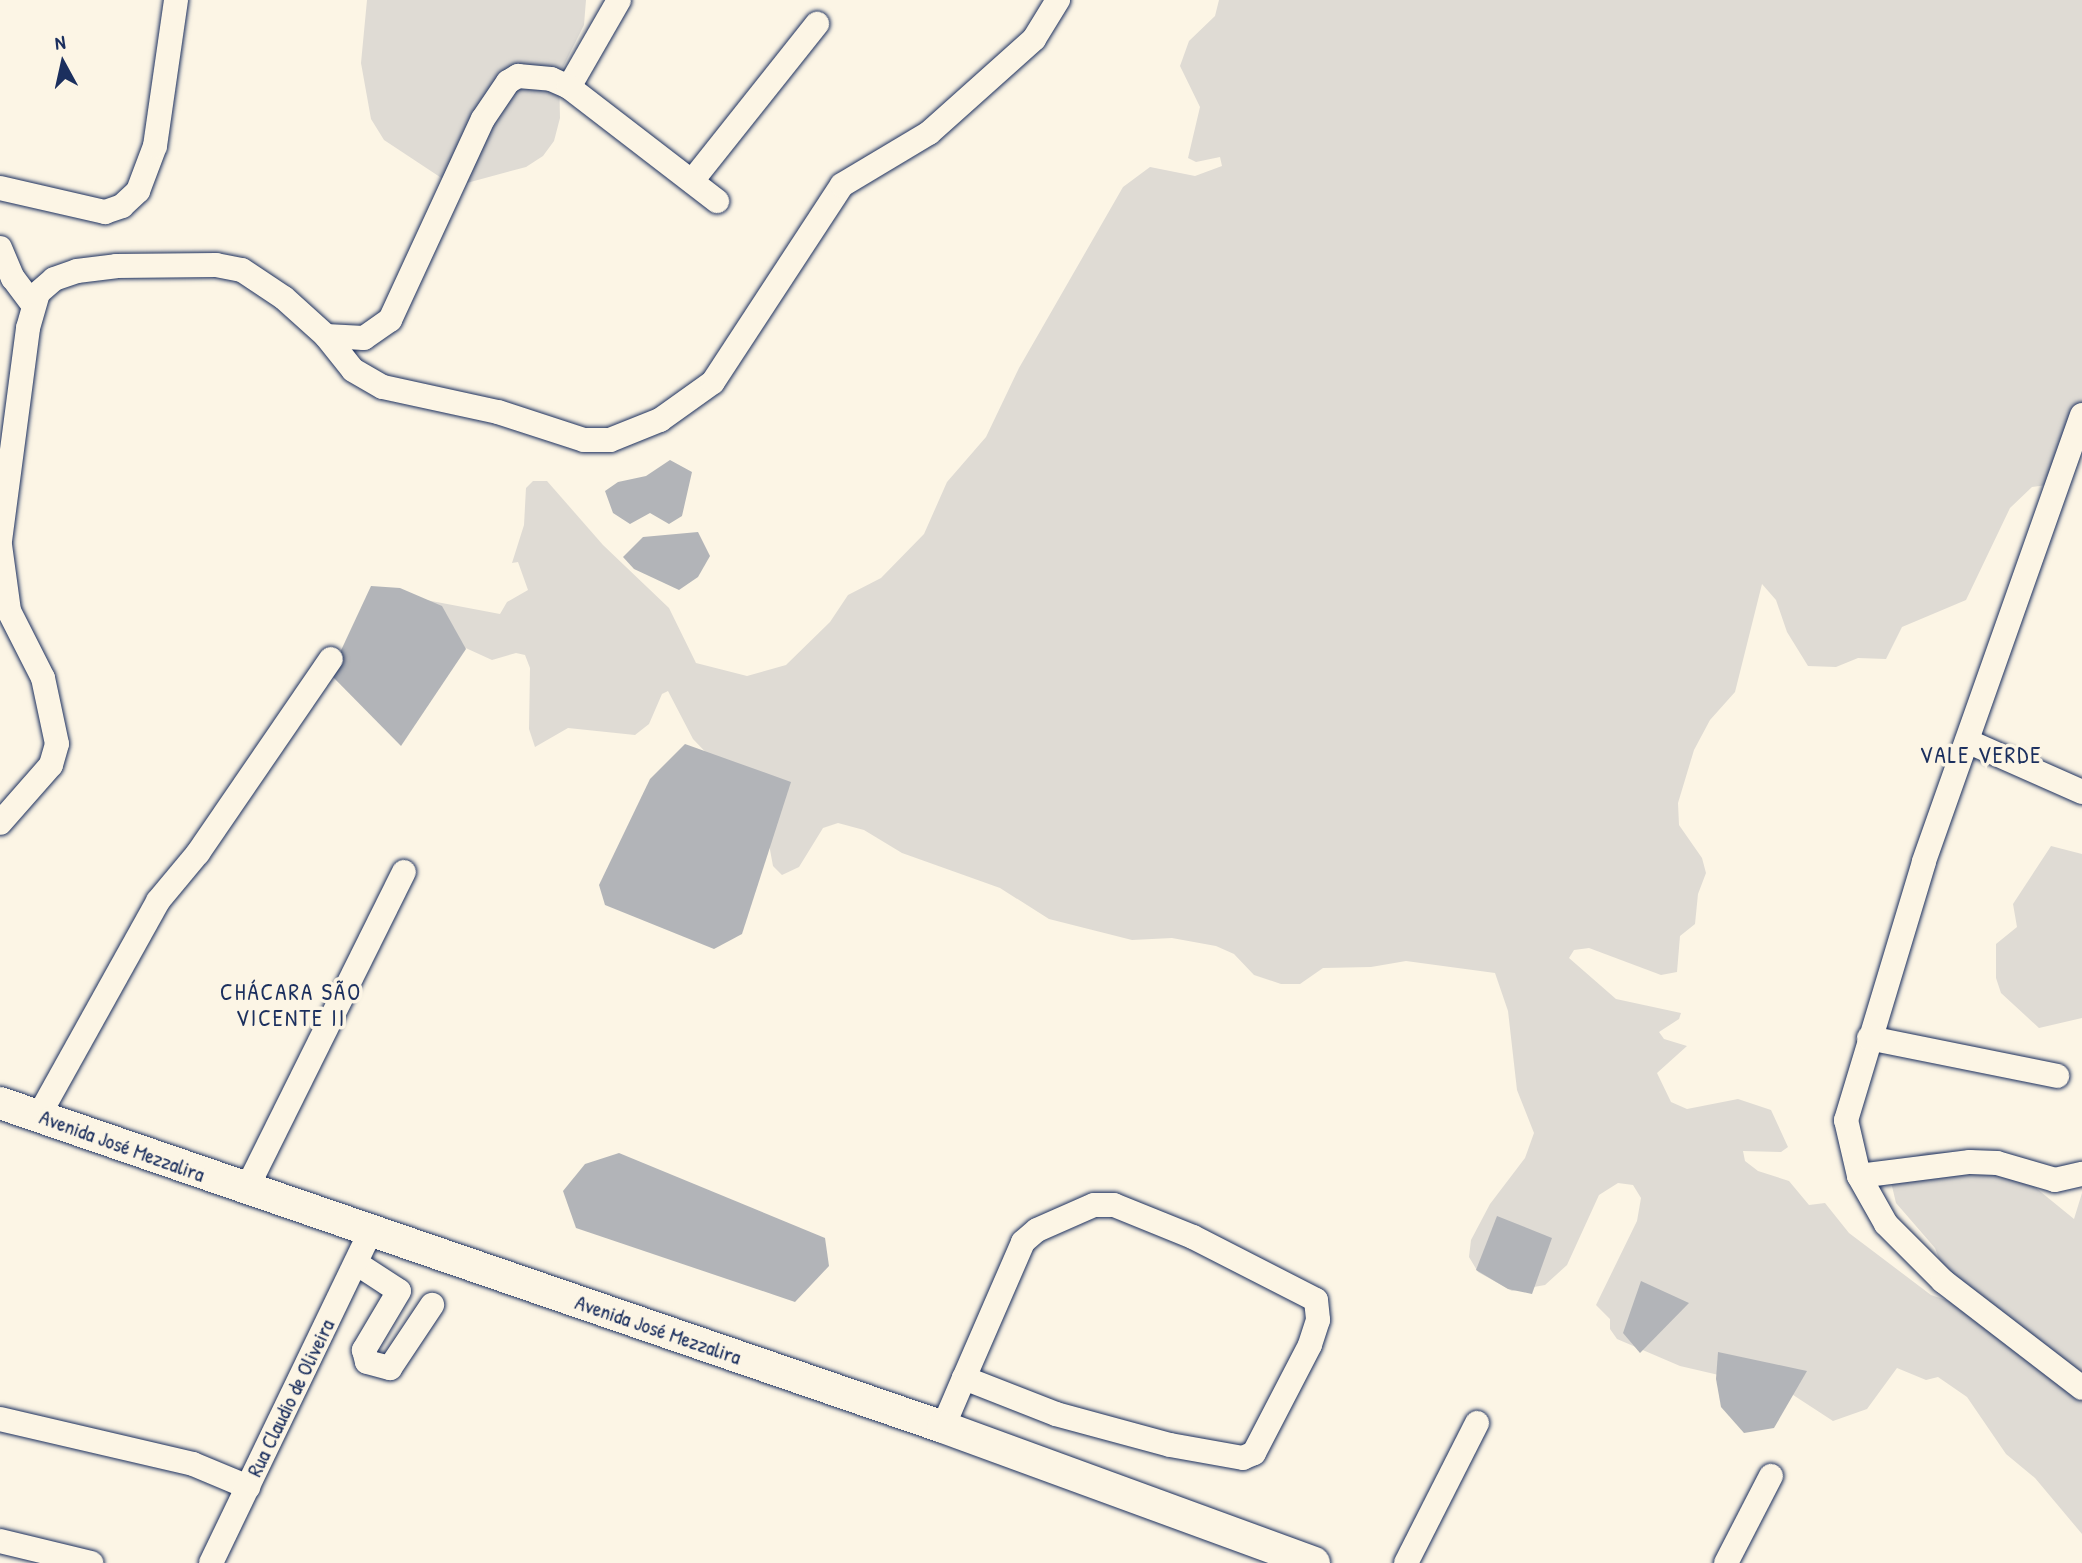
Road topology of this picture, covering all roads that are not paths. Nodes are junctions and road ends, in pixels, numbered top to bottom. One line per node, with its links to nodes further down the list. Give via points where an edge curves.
1 (176, 0): 7 (street, via 155,146 138,191 122,206 105,212)
2 (618, 0): 5 (street)
3 (1058, 0): 11 (street, via 1034,39 939,125 901,154 842,185 713,382 694,400 634,433 584,440 498,412 383,387 353,370)
4 (817, 24): 6 (street)
5 (569, 87): 6 (street); 11 (street, via 532,76 508,82 483,119 390,320 364,338)
6 (692, 181): 8 (street)
7 (0, 188)
8 (718, 201)
9 (0, 248): 10 (street, via 13,278)
10 (33, 305): 11 (street, via 38,293 54,279 77,271 216,265 261,279); 13 (street)
11 (326, 337)
12 (2082, 415): 15 (street)
13 (0, 543): 17 (street, via 9,611 43,678 57,744 51,765)
14 (331, 659): 22 (street, via 198,853 158,901)
15 (1967, 741): 16 (street); 19 (street)
16 (2082, 792)
17 (0, 823)
18 (404, 872): 25 (street)
19 (1869, 1038): 20 (street); 24 (street, via 1846,1120)
20 (2057, 1076)
21 (0, 1103): 22 (main road, Avenida José Mezzalira)
22 (38, 1116): 25 (main road, Avenida José Mezzalira)
23 (2082, 1174): 24 (street, via 2055,1180 1997,1163 1970,1162)
24 (1859, 1176): 32 (street, via 1886,1224 1943,1281)
25 (246, 1190): 26 (main road, Avenida José Mezzalira)
26 (370, 1233): 27 (street, Rua Claudio de Oliveira); 35 (main road, Avenida José Mezzalira)
27 (356, 1263): 29 (street, via 399,1291); 37 (street, Rua Claudio de Oliveira)
28 (432, 1305): 30 (street)
29 (390, 1309): 30 (street); 30 (street, via 364,1350 367,1362 390,1368)
30 (418, 1328)
31 (964, 1378): 31 (street, via 1023,1242 1037,1230 1094,1205 1114,1205 1193,1237 1316,1300 1318,1320 1310,1345 1254,1453 1242,1458 1170,1445 1056,1414); 35 (street)
32 (2082, 1388)
33 (0, 1419): 37 (street, via 193,1464)
34 (1478, 1423): 42 (street)
35 (943, 1427): 41 (main road, Avenida José Mezzalira)
36 (1771, 1476): 43 (street)
37 (248, 1487): 40 (street, Rua Claudio de Oliveira)
38 (0, 1541): 39 (street)
39 (91, 1563)
40 (211, 1563)
41 (1314, 1563)
42 (1406, 1563)
43 (1726, 1563)

